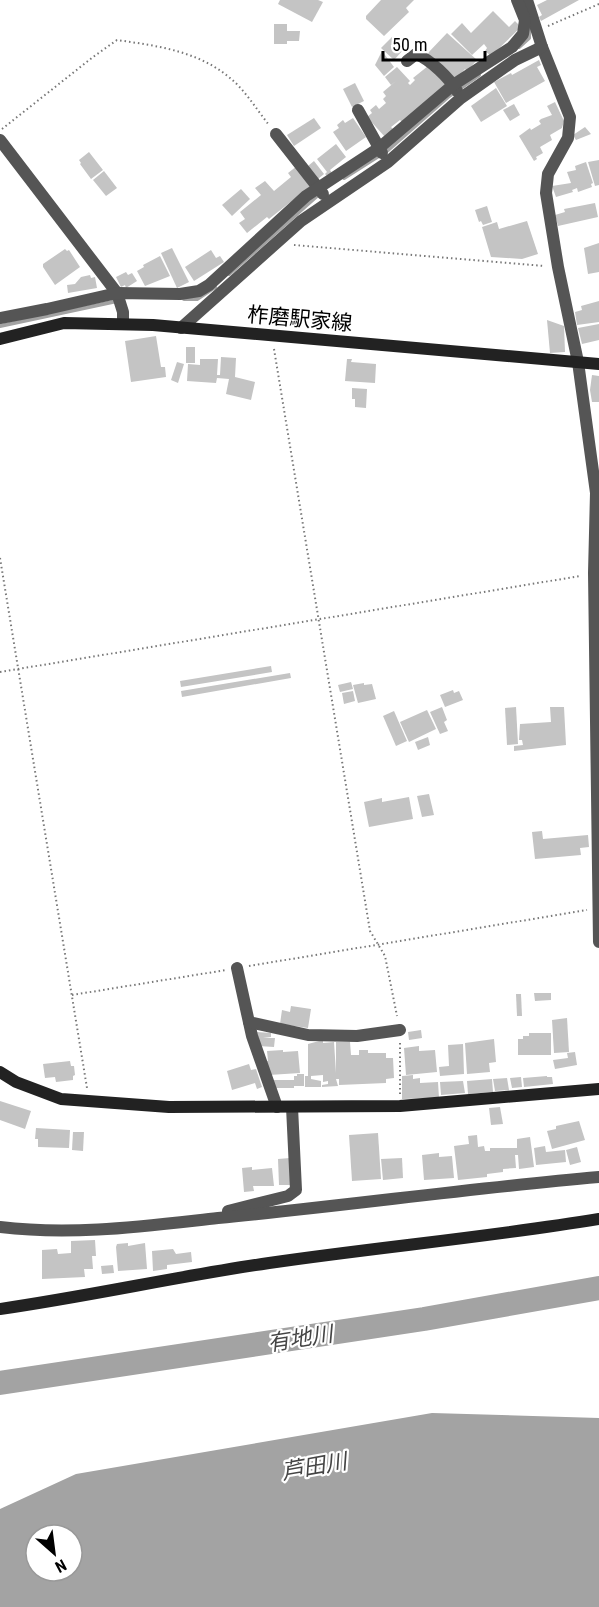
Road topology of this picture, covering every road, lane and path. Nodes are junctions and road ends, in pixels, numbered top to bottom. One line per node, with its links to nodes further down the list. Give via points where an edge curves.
1 (517, 0): 7 (street, via 525,20 523,34 512,47)
2 (528, 0): 4 (street)
3 (599, 4): 4 (path)
4 (537, 31): 5 (street)
5 (542, 47): 8 (street, via 515,60); 18 (street, via 570,117 568,138 548,174 546,193)
6 (407, 61): 7 (street, via 417,54 423,57)
7 (453, 85): 8 (street); 13 (street)
8 (461, 98): 14 (street)
9 (358, 110): 13 (street)
10 (0, 130): 11 (path, via 117,40 171,48 207,62 232,79)
11 (276, 134): 15 (street)
12 (0, 140): 19 (street)
13 (379, 148): 14 (street); 15 (street)
14 (388, 162): 16 (street)
15 (319, 188): 16 (street); 19 (street, via 199,291)
16 (328, 202): 17 (street)
17 (281, 239): 18 (path, via 288,245); 22 (street)
18 (558, 267): 25 (street)
19 (117, 293): 20 (street); 21 (street)
20 (0, 318)
21 (123, 318): 22 (street, 柞磨駅家線); 24 (street, 柞磨駅家線, via 64,323)
22 (181, 328): 23 (street, 柞磨駅家線)
23 (275, 337): 25 (street, 柞磨駅家線); 29 (path, via 273,351)
24 (0, 339)
25 (578, 362): 26 (street, 柞磨駅家線); 28 (street, via 596,493)
26 (599, 364)
27 (0, 558): 30 (path)
28 (594, 573): 29 (path); 32 (street)
29 (319, 619): 30 (path); 34 (path, via 370,931)
30 (19, 669): 31 (path); 36 (path)
31 (0, 672)
32 (598, 908): 33 (street); 34 (path)
33 (599, 942)
34 (378, 945): 35 (path); 38 (path, via 385,956)
35 (237, 968): 36 (path); 37 (street)
36 (72, 995): 41 (path)
37 (249, 1022): 38 (street, via 308,1035 357,1036); 43 (street)
38 (400, 1030): 42 (path)
39 (0, 1072): 41 (street, via 61,1099)
40 (599, 1089): 42 (street)
41 (90, 1101): 43 (street, via 169,1107)
42 (400, 1106): 44 (street)
43 (277, 1107): 44 (street)
44 (292, 1107): 46 (street, via 296,1190 288,1196 228,1211)
45 (599, 1177): 46 (street)
46 (223, 1218): 48 (street, via 91,1231)
47 (599, 1219): 49 (street, via 266,1263)
48 (0, 1227)
49 (0, 1309)

